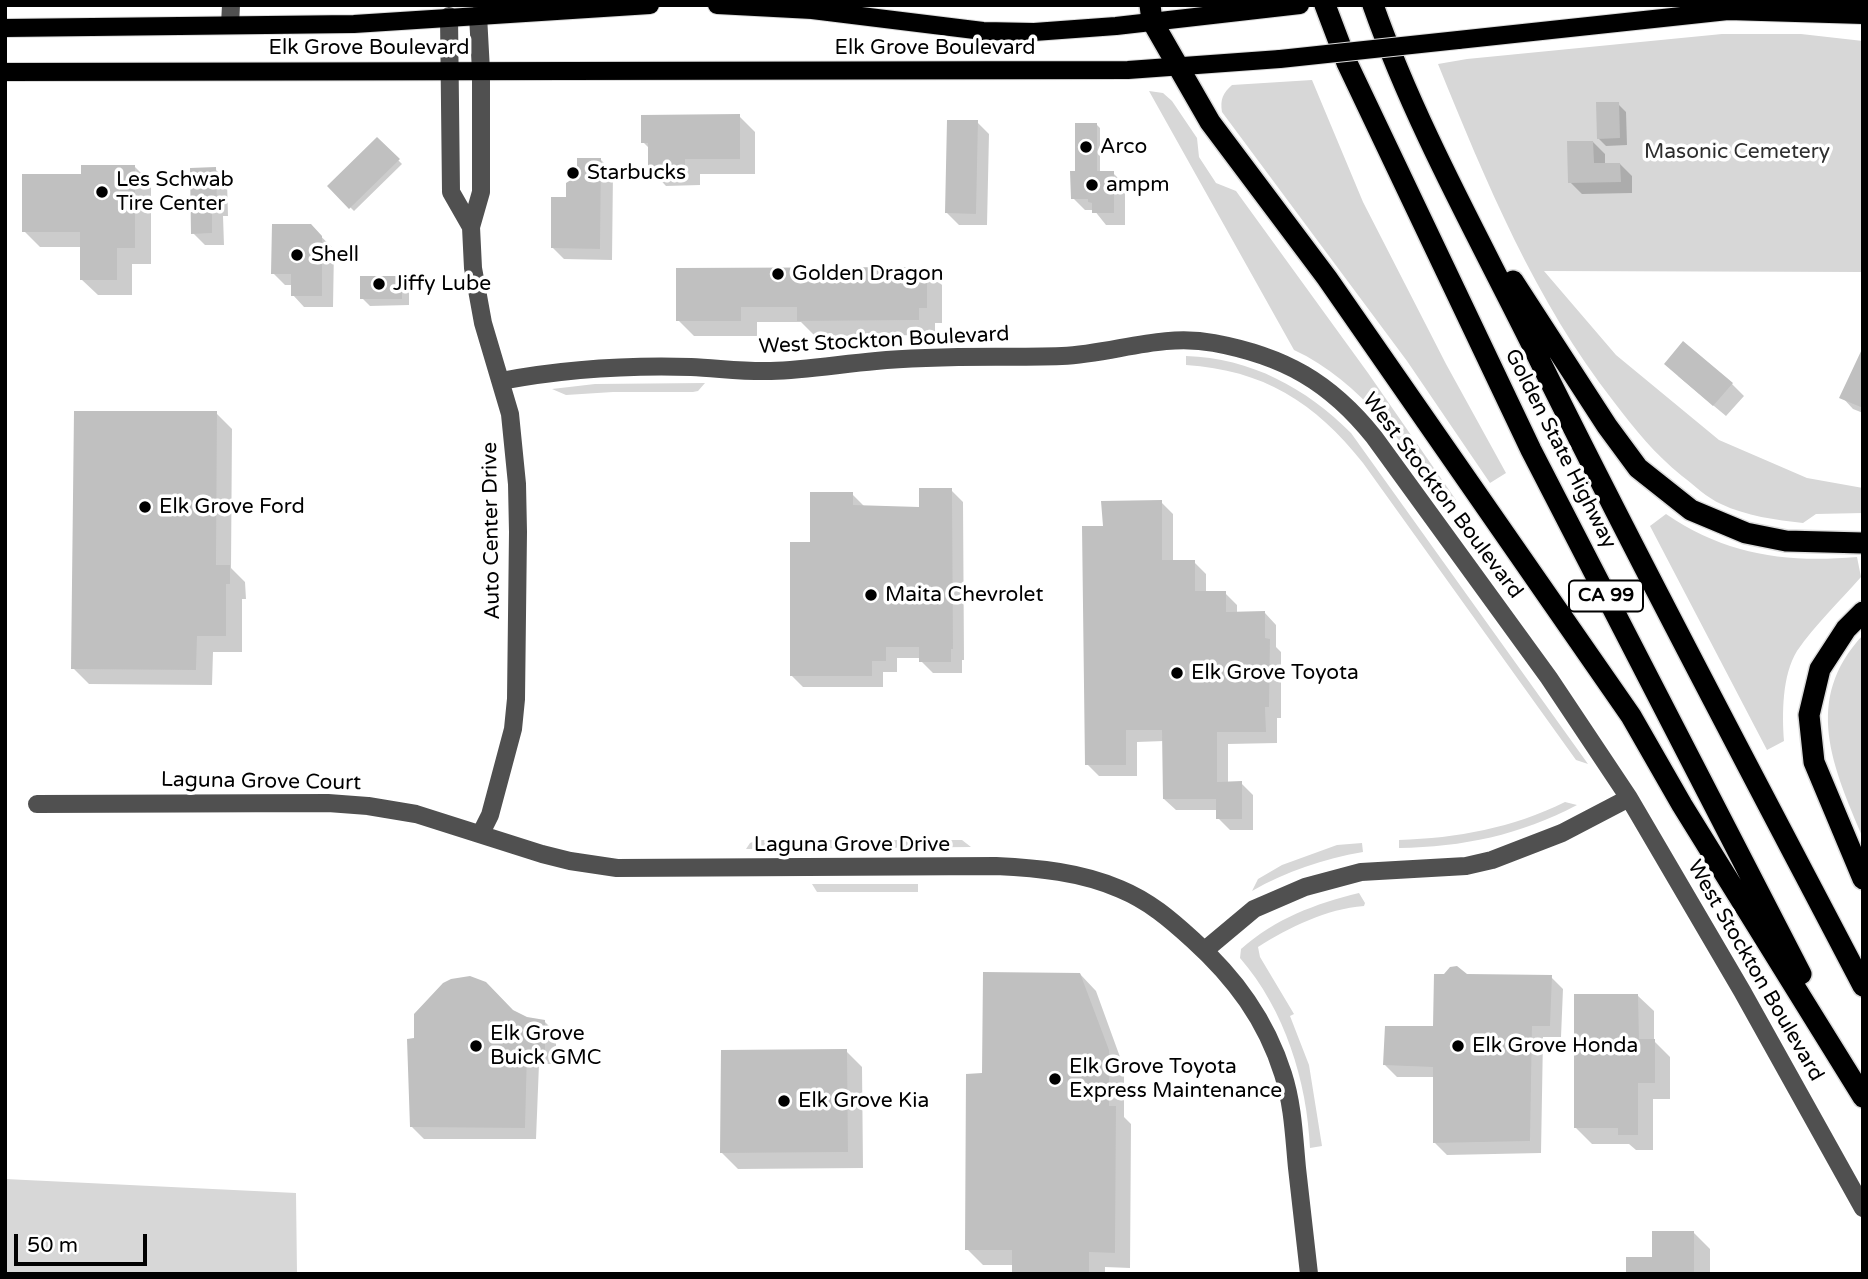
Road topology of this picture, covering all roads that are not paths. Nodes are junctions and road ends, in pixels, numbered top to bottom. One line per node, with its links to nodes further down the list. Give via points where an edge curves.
1 (230, 5): 12 (street)
2 (650, 5): 9 (main road, Elk Grove Boulevard)
3 (717, 5): 8 (main road, Elk Grove Boulevard, via 1034,32)
4 (1300, 5): 8 (main road, Elk Grove Boulevard)
5 (1325, 5): 29 (highway, Golden State Highway / CA 99, via 1347,63 1531,450)
6 (1373, 5): 18 (highway, Golden State Highway / CA 99, via 1391,57)
7 (1731, 8): 10 (main road, Elk Grove Boulevard); 14 (main road, Elk Grove Boulevard, bridge)
8 (1151, 13): 14 (highway)
9 (478, 15): 11 (main road, Elk Grove Boulevard); 15 (street, Auto Center Drive)
10 (1863, 15)
11 (449, 16): 12 (main road, Elk Grove Boulevard, via 354,24); 17 (street, Auto Center Drive)
12 (230, 25): 13 (main road, Elk Grove Boulevard)
13 (5, 28)
14 (1177, 68): 15 (main road, Elk Grove Boulevard); 29 (highway, via 1210,122 1351,312 1631,716)
15 (481, 71): 17 (main road, Elk Grove Boulevard); 19 (street, Auto Center Drive, via 481,192)
16 (5, 72): 17 (main road, Elk Grove Boulevard)
17 (449, 72): 19 (street, Auto Center Drive, via 451,192)
18 (1458, 197): 21 (highway, via 1638,468 1691,510 1746,533 1786,541); 28 (highway, Golden State Highway / CA 99, via 1616,514)
19 (471, 227): 20 (street, Auto Center Drive, via 476,292)
20 (501, 381): 23 (street, West Stockton Boulevard, via 620,367 769,372 886,360 1066,356 1174,340 1211,342 1262,356 1306,374 1359,418 1549,678); 25 (street, Auto Center Drive, via 510,414 517,484 516,699 503,770)
21 (1863, 542)
22 (1863, 612): 26 (highway, via 1820,669 1809,715 1814,762)
23 (1629, 798): 27 (street, via 1562,833 1492,860 1466,866 1361,872 1305,887 1254,909); 30 (street, West Stockton Boulevard)
24 (37, 804): 25 (street, Laguna Grove Court, via 328,803 416,814)
25 (481, 833): 27 (street, Laguna Grove Drive, via 551,856 617,868 1040,868 1097,881 1148,902)
26 (1863, 878)
27 (1206, 950): 31 (street, Laguna Grove Drive, via 1252,1005 1284,1076)
28 (1863, 986)
29 (1863, 1096)
30 (1863, 1208)
31 (1309, 1274)

